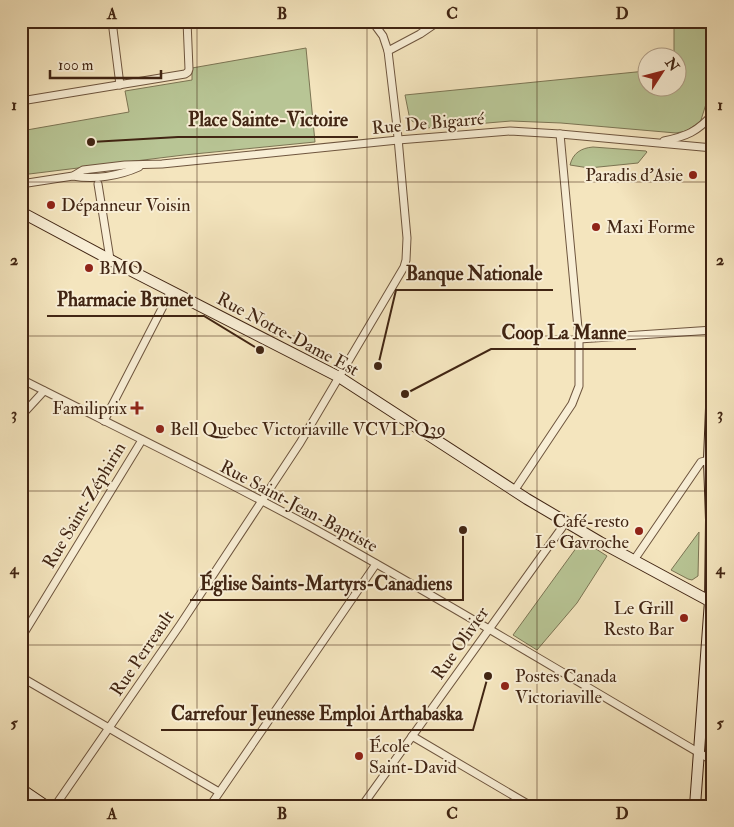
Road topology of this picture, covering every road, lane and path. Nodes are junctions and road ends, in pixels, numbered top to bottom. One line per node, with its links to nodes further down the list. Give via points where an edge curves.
1 (112, 21): 6 (street)
2 (187, 21): 6 (street, via 188,72)
3 (372, 21): 5 (street, Rue Perreault, via 384,36)
4 (439, 21): 5 (street)
5 (388, 51): 10 (street, Rue Perreault)
6 (120, 85): 7 (street)
7 (21, 101)
8 (713, 114): 11 (street, Rue De Bigarré, via 689,135)
9 (560, 134): 10 (street, Rue De Bigarré, via 510,131); 11 (street, Rue De Bigarré); 19 (street)
10 (398, 140): 13 (street, Rue De Bigarré, via 142,166 125,165 83,170 73,176); 21 (street, Rue Perreault, via 407,238 406,262)
11 (658, 142): 12 (street, Rue De Bigarré)
12 (713, 148)
13 (21, 184)
14 (98, 184): 16 (street)
15 (21, 212): 16 (street, Rue Notre-Dame Est)
16 (110, 260): 17 (street, Rue Notre-Dame Est)
17 (171, 290): 21 (street, Rue Notre-Dame Est); 25 (street)
18 (713, 330): 19 (street)
19 (579, 338): 29 (street, via 579,386 572,404)
20 (713, 356): 27 (street)
21 (338, 377): 29 (street, Rue Notre-Dame Est); 30 (street, Rue Perreault)
22 (21, 379): 23 (street, Rue Saint-Jean-Baptiste)
23 (44, 391): 24 (street); 25 (street, Rue Saint-Jean-Baptiste)
24 (21, 416)
25 (104, 421): 26 (street, Rue Saint-Jean-Baptiste)
26 (142, 440): 30 (street, Rue Saint-Jean-Baptiste); 36 (street, Rue Saint-Zéphirin)
27 (711, 440): 28 (street)
28 (710, 460): 32 (street, via 701,462); 34 (street)
29 (514, 491): 31 (street, Rue Notre-Dame Est)
30 (262, 501): 33 (street, Rue Saint-Jean-Baptiste); 38 (street, Rue Perreault)
31 (566, 522): 32 (street, Rue Notre-Dame Est); 35 (street, Rue Olivier)
32 (634, 560): 34 (street, Rue Notre-Dame Est)
33 (376, 564): 35 (street, Rue Saint-Jean-Baptiste); 43 (street)
34 (712, 602): 40 (street)
35 (489, 630): 39 (street, Rue Olivier); 40 (street, Rue Saint-Jean-Baptiste)
36 (21, 638)
37 (21, 677): 38 (street)
38 (110, 728): 43 (street); 46 (street, Rue Perreault)
39 (412, 736): 44 (street); 48 (street, Rue Olivier)
40 (698, 752): 41 (street, Rue Saint-Jean-Baptiste); 50 (street)
41 (713, 761)
42 (21, 788): 45 (street)
43 (220, 792): 47 (street)
44 (519, 803): 49 (street)
45 (46, 806)
46 (54, 806)
47 (210, 806)
48 (362, 806)
49 (531, 806)
50 (695, 806)

